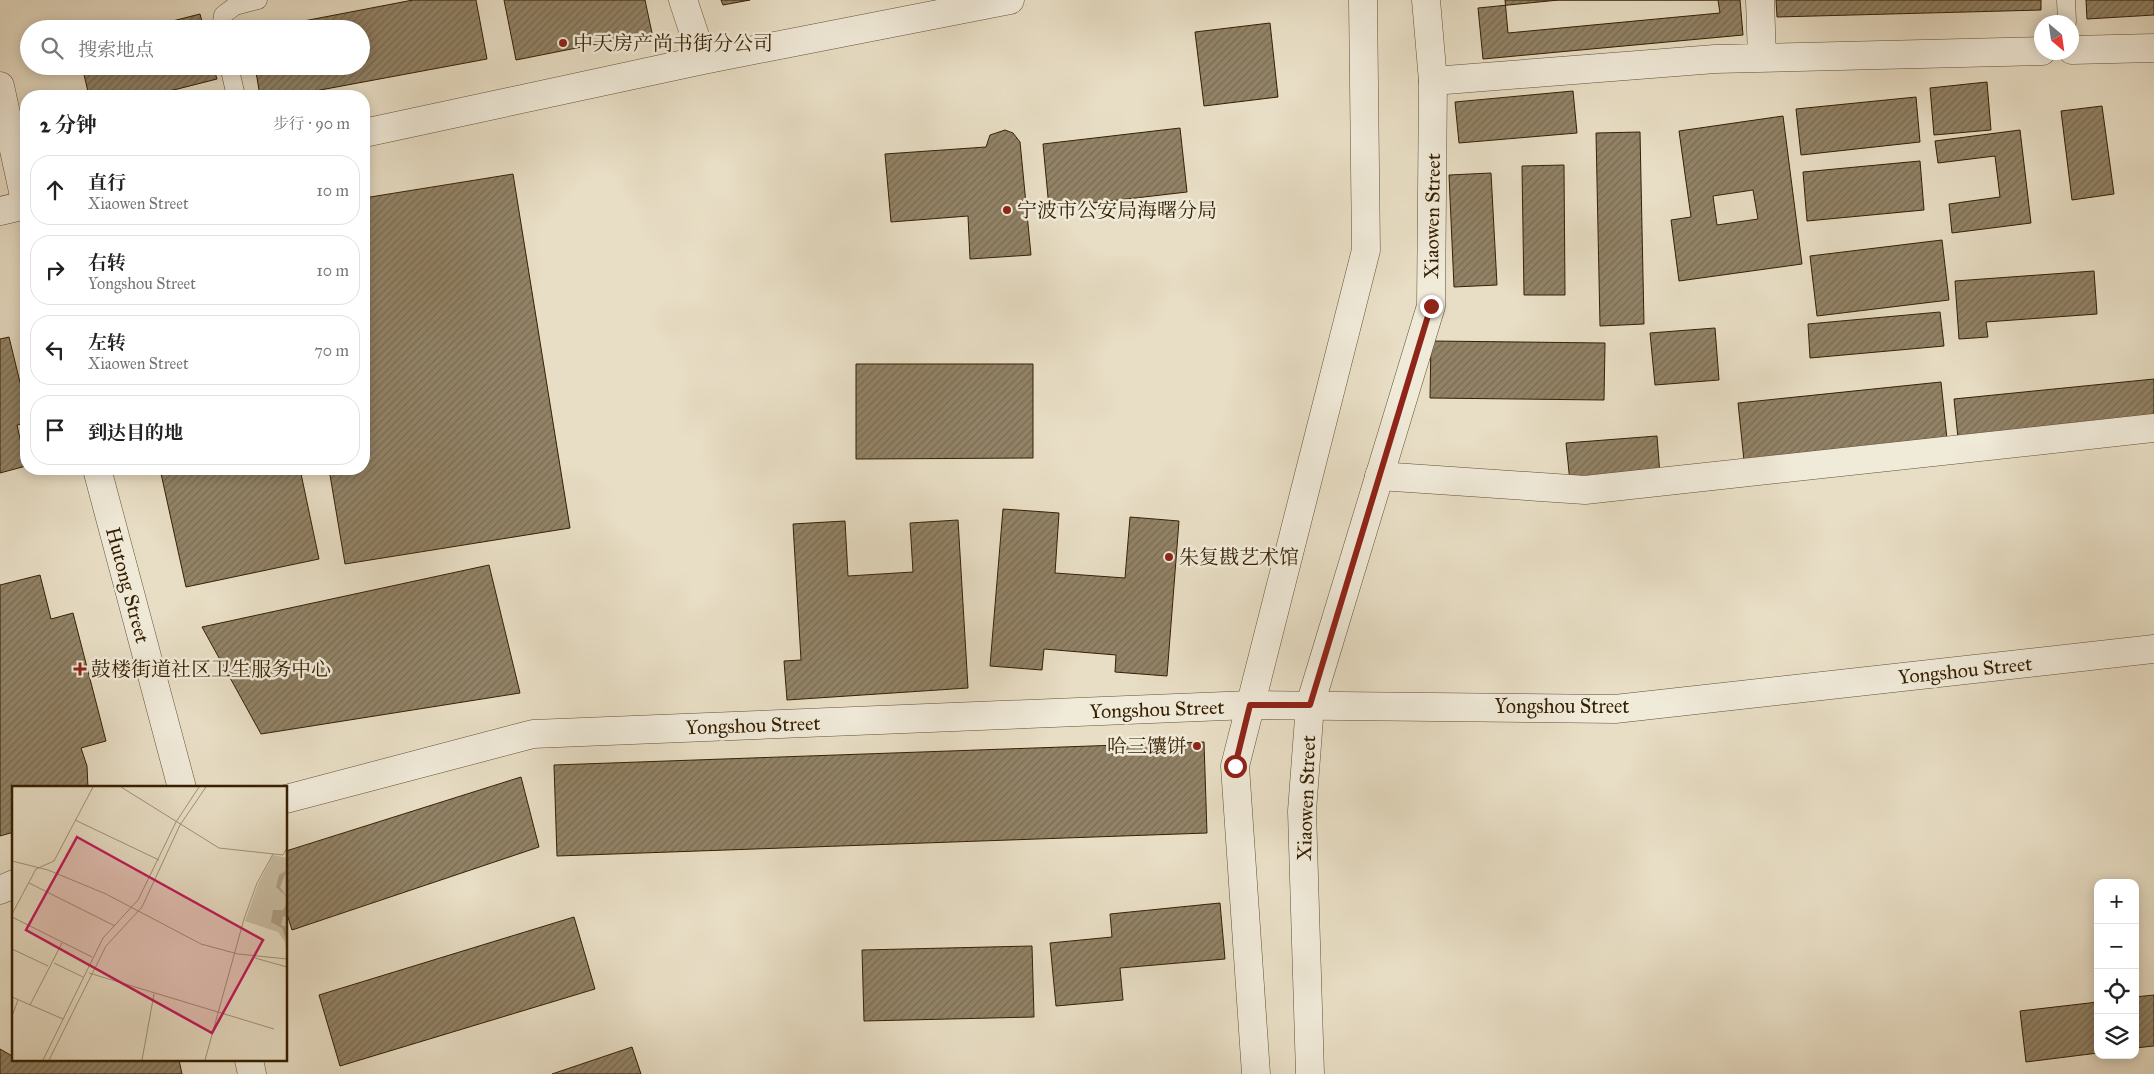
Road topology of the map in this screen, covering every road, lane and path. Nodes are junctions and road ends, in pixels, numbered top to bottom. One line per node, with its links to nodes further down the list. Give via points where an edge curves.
1 (258, 0): 9 (lane, via 235,6 223,15)
2 (683, 0): 14 (street)
3 (1010, 0): 14 (street)
4 (1363, 0): 27 (street, via 1366,250)
5 (1426, 0): 16 (street, Xiaowen Street)
6 (1760, 0): 13 (street)
7 (2066, 0): 8 (lane)
8 (2067, 15)
9 (222, 20)
10 (2154, 48): 11 (street)
11 (2079, 50)
12 (2034, 51): 13 (street)
13 (1762, 58): 16 (street)
14 (703, 60): 19 (street)
15 (231, 75): 18 (lane)
16 (1433, 81): 25 (street, Xiaowen Street, via 1431,306)
17 (0, 86): 20 (street)
18 (235, 90)
19 (370, 132)
20 (20, 178)
21 (20, 206): 22 (street)
22 (0, 211)
23 (2154, 428): 25 (street, via 1585,490)
24 (99, 475): 29 (street, Hutong Street)
25 (1379, 476): 28 (street, Xiaowen Street)
26 (2154, 649): 28 (street, Yongshou Street, via 1616,708)
27 (1250, 705): 28 (street, Yongshou Street); 30 (street, Yongshou Street, via 533,734); 33 (street, via 1235,766)
28 (1310, 705): 34 (street, Xiaowen Street, via 1302,811)
29 (181, 786)
30 (288, 798)
31 (12, 885): 32 (street)
32 (0, 890)
33 (1256, 1074)
34 (1310, 1074)

